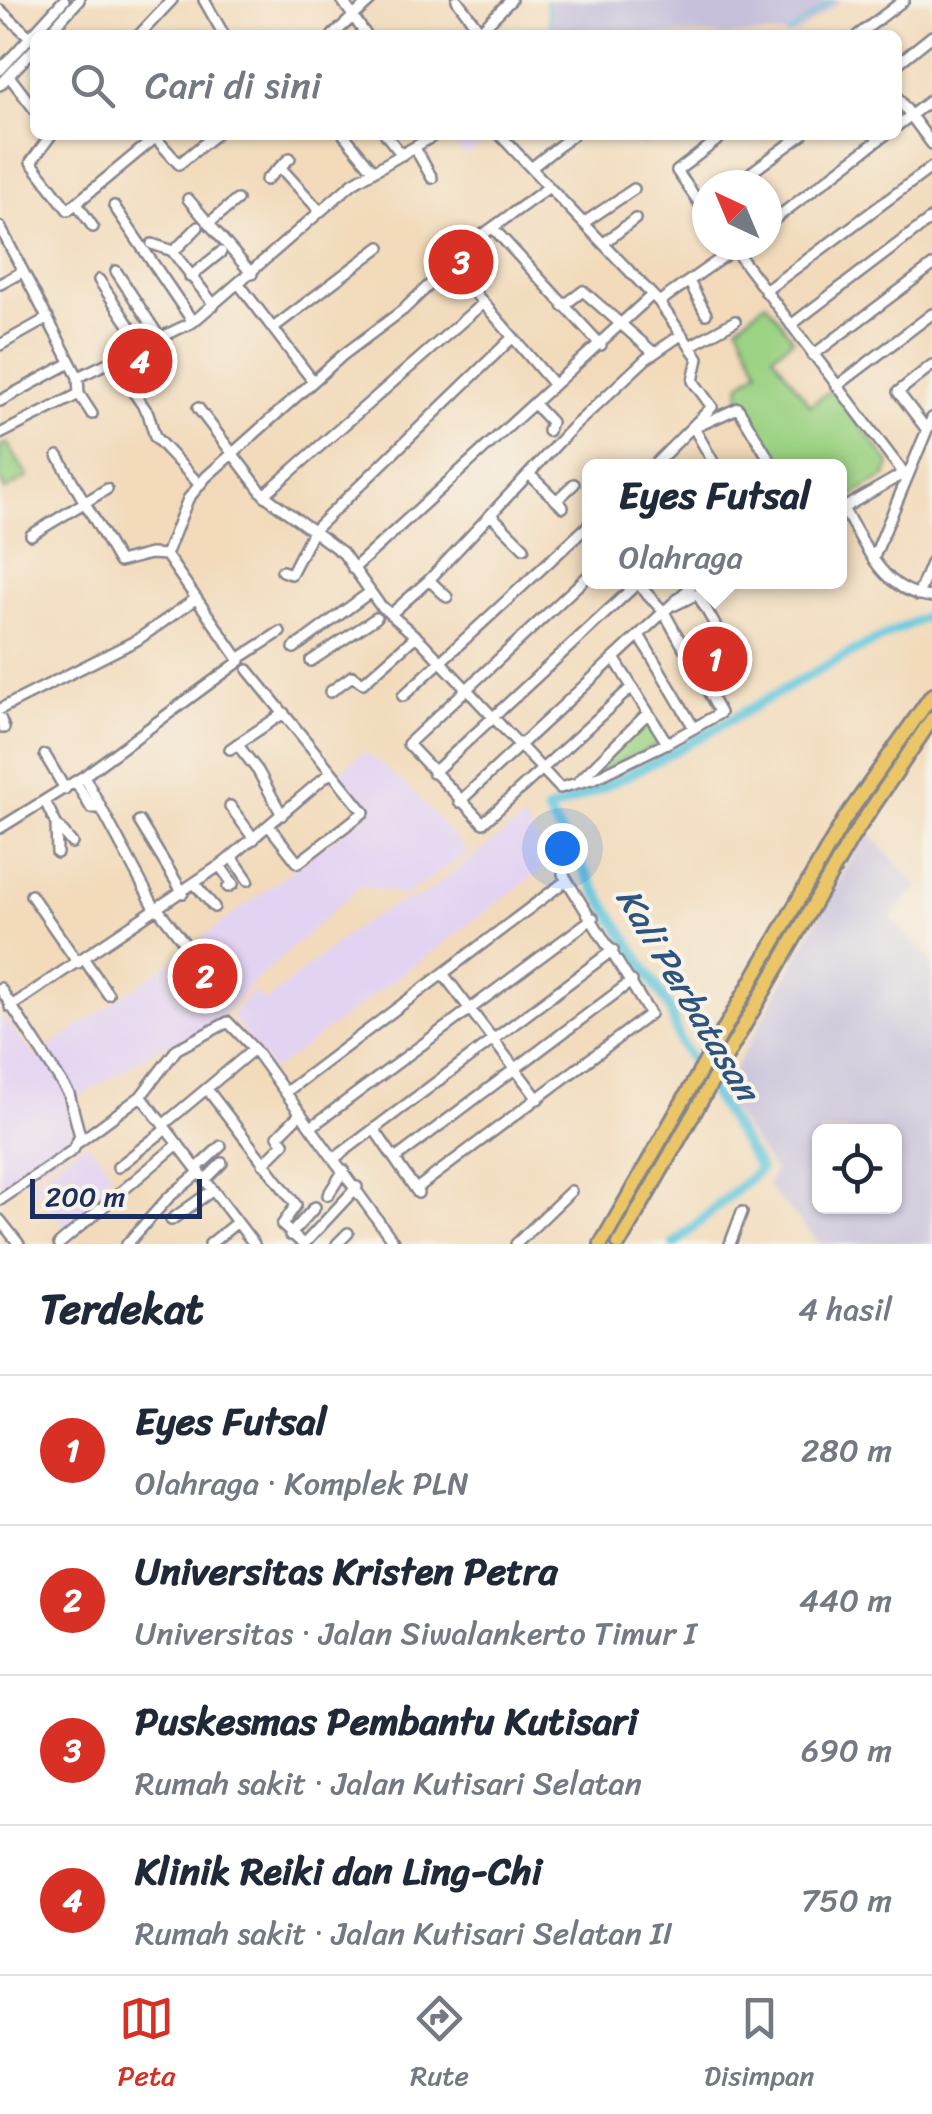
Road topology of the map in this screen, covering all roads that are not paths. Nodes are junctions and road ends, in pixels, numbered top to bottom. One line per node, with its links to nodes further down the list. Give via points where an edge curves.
1 (3, 0): 11 (street)
2 (64, 0): 13 (street)
3 (172, 0): 15 (street)
4 (204, 0): 16 (street)
5 (342, 0): 12 (street)
6 (372, 0): 12 (street)
7 (457, 0): 19 (street)
8 (510, 0): 20 (street)
9 (904, 0): 21 (street)
10 (76, 1): 14 (street)
11 (0, 8): 23 (street)
12 (354, 18): 17 (street); 18 (street)
13 (42, 30)
14 (50, 30)
15 (143, 30)
16 (221, 30)
17 (339, 30)
18 (362, 30)
19 (480, 30)
20 (485, 30)
21 (865, 30)
22 (932, 36): 25 (street)
23 (30, 39)
24 (30, 45): 26 (street)
25 (902, 60)
26 (5, 73): 27 (street); 29 (street)
27 (0, 85)
28 (932, 99): 31 (street)
29 (30, 104)
30 (902, 104): 31 (street)
31 (910, 115): 32 (street); 46 (street)
32 (902, 122)
33 (47, 140): 63 (street, via 31,162 66,209)
34 (151, 140): 63 (street)
35 (157, 140): 36 (street, via 179,164)
36 (209, 140)
37 (348, 140): 54 (street)
38 (390, 140): 49 (street)
39 (425, 140): 48 (street)
40 (505, 140): 47 (street)
41 (516, 140): 47 (street)
42 (567, 140): 53 (street)
43 (717, 140): 60 (street, via 678,169)
44 (795, 140): 55 (street)
45 (878, 140): 66 (street)
46 (932, 144)
47 (510, 146): 53 (street)
48 (416, 148): 49 (street); 56 (street)
49 (402, 155): 54 (street)
50 (290, 158): 51 (street)
51 (280, 166): 57 (street); 65 (street)
52 (932, 167): 92 (street)
53 (531, 168): 58 (street)
54 (372, 170): 65 (street)
55 (754, 170)
56 (432, 178)
57 (266, 180)
58 (549, 187): 69 (street); 74 (street)
59 (634, 189): 69 (street)
60 (692, 189)
61 (188, 199): 70 (street)
62 (237, 200): 70 (street)
63 (77, 204): 71 (street)
64 (114, 206): 101 (street)
65 (319, 210): 86 (street)
66 (782, 213)
67 (635, 219): 75 (street)
68 (931, 219): 103 (street)
69 (585, 222): 75 (street)
70 (209, 223): 86 (street)
71 (93, 227)
72 (198, 227): 78 (street)
73 (0, 228): 85 (street)
74 (494, 228): 82 (street); 96 (street)
75 (604, 243): 93 (street)
76 (152, 244): 78 (street)
77 (380, 246): 104 (street)
78 (173, 251): 87 (street)
79 (221, 252): 87 (street)
80 (718, 260): 89 (street)
81 (744, 260): 92 (street)
82 (450, 264): 94 (street); 118 (street, via 404,310)
83 (932, 266): 113 (street)
84 (116, 271): 106 (street)
85 (22, 272): 90 (street); 99 (street)
86 (252, 274): 91 (street)
87 (190, 277): 95 (street)
88 (99, 280): 108 (street)
89 (688, 282): 93 (street); 97 (street)
90 (0, 284)
91 (239, 284): 95 (street); 104 (street)
92 (765, 291): 103 (street)
93 (655, 298): 102 (street); 105 (street)
94 (482, 303): 107 (street); 141 (street)
95 (214, 304): 101 (street)
96 (563, 306): 102 (street, via 583,292); 109 (street)
97 (706, 314)
98 (932, 314): 120 (street)
99 (48, 318): 110 (street); 115 (street)
100 (734, 321): 111 (street)
101 (193, 322): 106 (street)
102 (625, 323): 109 (street); 112 (street)
103 (791, 325): 113 (street)
104 (273, 328): 118 (street)
105 (682, 335): 111 (street); 112 (street)
106 (160, 338): 108 (street)
107 (511, 339): 119 (street); 146 (street)
108 (142, 345): 114 (street)
109 (601, 345): 119 (street)
110 (0, 346)
111 (690, 346): 127 (street, via 699,362 694,381 712,404)
112 (654, 352): 137 (street)
113 (814, 355): 120 (street)
114 (112, 361): 117 (street); 138 (street, via 148,413 155,437)
115 (70, 363): 117 (street); 122 (street)
116 (932, 365): 129 (street, via 898,392)
117 (78, 377): 121 (street)
118 (313, 381): 131 (street)
119 (554, 385): 123 (street)
120 (836, 386): 136 (street)
121 (80, 394): 125 (street); 130 (street)
122 (0, 401)
123 (534, 404): 128 (street, via 552,425); 153 (street)
124 (198, 408): 131 (street)
125 (92, 414)
126 (932, 418): 129 (street)
127 (694, 428): 133 (street); 134 (street); 135 (street, via 738,408)
128 (548, 430)
129 (927, 430): 136 (street)
130 (0, 434)
131 (233, 452): 138 (street); 141 (street)
132 (58, 456): 142 (street)
133 (660, 459)
134 (709, 459)
135 (770, 459)
136 (906, 472): 143 (street); 151 (street)
137 (528, 474): 139 (street, via 560,504); 144 (street)
138 (200, 484): 150 (street)
139 (574, 484)
140 (107, 489): 142 (street)
141 (264, 495): 146 (street)
142 (84, 504): 148 (street); 150 (street, via 121,563)
143 (847, 506)
144 (491, 516): 149 (street); 155 (street)
145 (847, 518): 151 (street)
146 (313, 531): 153 (street); 154 (street, via 291,574)
147 (582, 533): 175 (street)
148 (31, 536)
149 (524, 548)
150 (166, 556): 166 (street)
151 (874, 556): 163 (street, via 896,588)
152 (932, 561): 163 (street)
153 (353, 569): 161 (street)
154 (282, 570)
155 (430, 580): 164 (street); 168 (street)
156 (582, 581): 179 (street)
157 (630, 589): 186 (street)
158 (645, 589): 167 (street)
159 (688, 589): 167 (street)
160 (710, 589): 162 (street)
161 (369, 593): 168 (street); 172 (street)
162 (698, 596): 167 (street); 176 (street)
163 (918, 596): 165 (street)
164 (446, 597)
165 (932, 597)
166 (194, 600): 177 (street); 183 (street, via 158,628)
167 (667, 609): 170 (street); 188 (street, via 721,709)
168 (383, 614): 171 (street); 174 (street)
169 (280, 632): 177 (street)
170 (639, 636): 173 (street); 188 (street)
171 (419, 639): 175 (street); 180 (street, via 363,682 352,676)
172 (294, 648)
173 (614, 658): 178 (street); 190 (street)
174 (310, 661)
175 (441, 662): 179 (street); 182 (street)
176 (736, 662)
177 (243, 664): 184 (street); 195 (street)
178 (632, 686): 185 (street); 192 (street)
179 (466, 689): 186 (street); 194 (street, via 410,741)
180 (330, 692)
181 (932, 695): 270 (highway, via 862,791)
182 (402, 696)
183 (0, 709)
184 (284, 712): 193 (street); 201 (street, via 233,747 258,770)
185 (648, 712): 189 (street); 196 (street)
186 (493, 718): 190 (street); 194 (street)
187 (931, 721): 271 (highway, via 851,839)
188 (694, 728): 189 (street)
189 (667, 743): 196 (street)
190 (520, 746): 192 (street); 199 (street)
191 (45, 755): 197 (street)
192 (543, 770): 196 (street, via 560,788); 199 (street, via 483,824)
193 (332, 772): 201 (street); 204 (street, via 363,813 298,864)
194 (434, 773): 199 (street)
195 (80, 779): 197 (street); 217 (street, via 91,808 100,808)
196 (576, 784)
197 (65, 789): 198 (street)
198 (45, 801): 203 (street); 205 (street)
199 (459, 802)
200 (230, 806): 206 (street)
201 (282, 815): 204 (street)
202 (139, 821): 214 (street)
203 (56, 824): 207 (street); 208 (street)
204 (269, 826): 206 (street)
205 (0, 828)
206 (254, 839): 209 (street)
207 (72, 843)
208 (56, 853)
209 (232, 857): 210 (street); 211 (street)
210 (220, 866): 212 (street); 213 (street, via 233,884)
211 (248, 880)
212 (196, 884): 214 (street); 216 (street)
213 (228, 888)
214 (183, 893): 217 (street)
215 (31, 895): 221 (street)
216 (214, 907)
217 (157, 910): 219 (street); 221 (street)
218 (592, 918): 220 (street); 222 (street, via 565,877); 227 (street)
219 (186, 945)
220 (612, 950): 223 (street); 228 (street)
221 (81, 961): 225 (street); 226 (street)
222 (444, 974): 227 (street); 232 (street)
223 (632, 982): 230 (street); 234 (street, via 650,1011 647,1018)
224 (0, 988): 226 (street)
225 (108, 994)
226 (10, 1007): 239 (street, via 72,1100)
227 (470, 1009): 228 (street); 237 (street)
228 (492, 1040): 230 (street); 238 (street)
229 (254, 1048): 231 (street); 232 (street); 233 (street, via 226,1021 177,1049)
230 (515, 1070): 234 (street); 243 (street)
231 (207, 1089): 236 (street); 245 (street)
232 (286, 1092): 235 (street)
233 (141, 1096): 236 (street); 239 (street)
234 (538, 1099): 243 (street, via 417,1191)
235 (301, 1113): 237 (street); 245 (street)
236 (165, 1127): 240 (street); 246 (street)
237 (311, 1127): 242 (street)
238 (374, 1129): 242 (street); 243 (street)
239 (80, 1142): 253 (street)
240 (178, 1144): 248 (street); 265 (street)
241 (221, 1146): 248 (street)
242 (335, 1158): 247 (street)
243 (394, 1159)
244 (222, 1164): 248 (street)
245 (263, 1164): 260 (street, via 296,1205 281,1224)
246 (118, 1167)
247 (344, 1170): 249 (street); 252 (street)
248 (201, 1173): 250 (street); 262 (street, via 174,1193)
249 (357, 1187): 261 (street); 267 (street)
250 (213, 1190): 257 (street); 258 (street)
251 (570, 1190): 269 (street)
252 (328, 1194)
253 (0, 1200)
254 (315, 1207): 260 (street)
255 (742, 1212): 272 (street)
256 (0, 1220): 264 (street)
257 (171, 1220)
258 (236, 1223): 263 (street); 266 (street)
259 (348, 1233): 268 (street)
260 (290, 1234): 267 (street)
261 (393, 1241)
262 (134, 1242)
263 (251, 1243)
264 (19, 1244)
265 (58, 1244)
266 (210, 1244)
267 (304, 1244)
268 (337, 1244)
269 (516, 1244)
270 (601, 1244)
271 (619, 1244)
272 (730, 1244)

